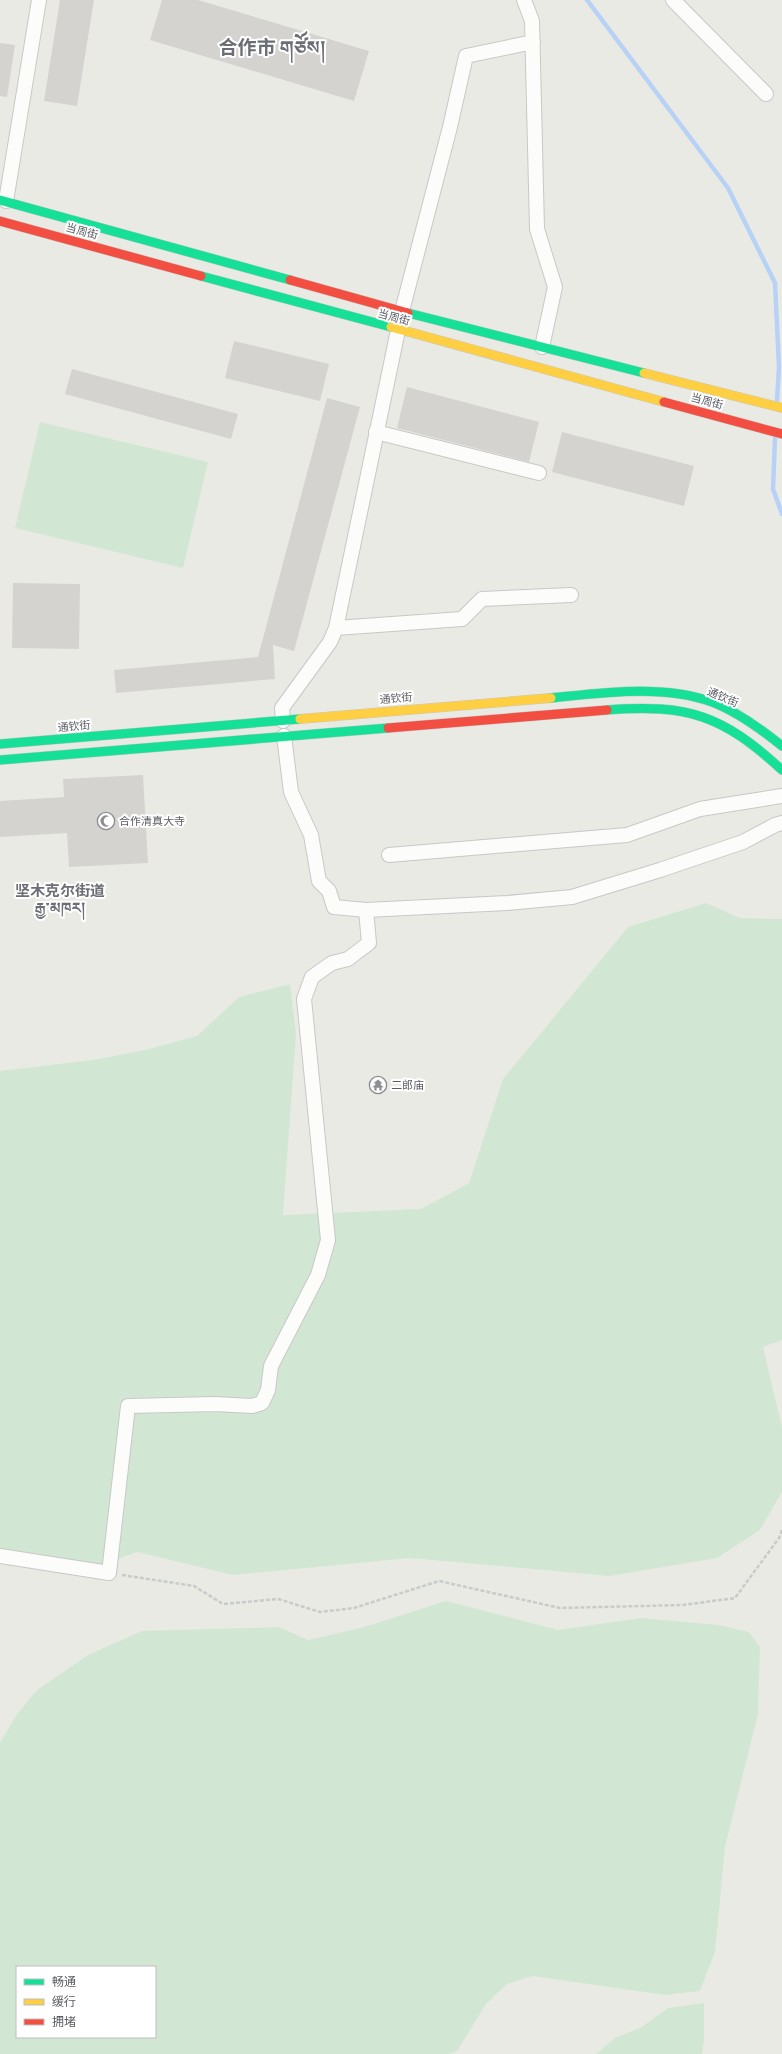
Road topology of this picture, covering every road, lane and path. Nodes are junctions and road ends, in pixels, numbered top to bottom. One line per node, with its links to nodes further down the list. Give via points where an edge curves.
1 (40, 0): 6 (street)
2 (524, 0): 4 (street, via 532,21)
3 (673, 0): 5 (street)
4 (533, 42): 8 (street, via 466,56); 10 (street, via 537,229 555,287)
5 (766, 94)
6 (3, 201): 8 (main road, 当周街)
7 (0, 221): 9 (main road, 当周街)
8 (402, 311): 9 (street); 10 (main road, 当周街)
9 (398, 330): 12 (street); 13 (main road, 当周街)
10 (542, 347): 11 (main road, 当周街)
11 (782, 408)
12 (376, 432): 14 (street); 16 (street)
13 (782, 434)
14 (539, 473)
15 (571, 595): 16 (street, via 482,599 462,619)
16 (336, 628): 17 (street, via 330,642 282,708)
17 (283, 721): 19 (main road, 通钦街); 20 (main road, 通钦街, via 616,692 664,694 688,696 711,702 745,720)
18 (284, 736): 21 (main road); 22 (main road, via 525,716 660,709 705,717 724,726 742,737); 26 (street, via 291,792 311,836 319,881 329,891 334,907)
19 (0, 744)
20 (782, 746)
21 (0, 760)
22 (782, 770)
23 (782, 796): 25 (street, via 700,809 627,835)
24 (782, 824): 26 (street, via 775,825 743,842 572,897)
25 (389, 855)
26 (366, 910): 29 (street, via 369,942 348,959 332,962 312,977 304,999 328,1240 318,1276 271,1366 268,1390 262,1403 252,1406 128,1406)
27 (782, 1530): 29 (path, via 735,1598 683,1605 560,1608 439,1581 354,1608 320,1612 278,1599 223,1604 194,1586)
28 (0, 1556): 29 (street)
29 (109, 1573)

